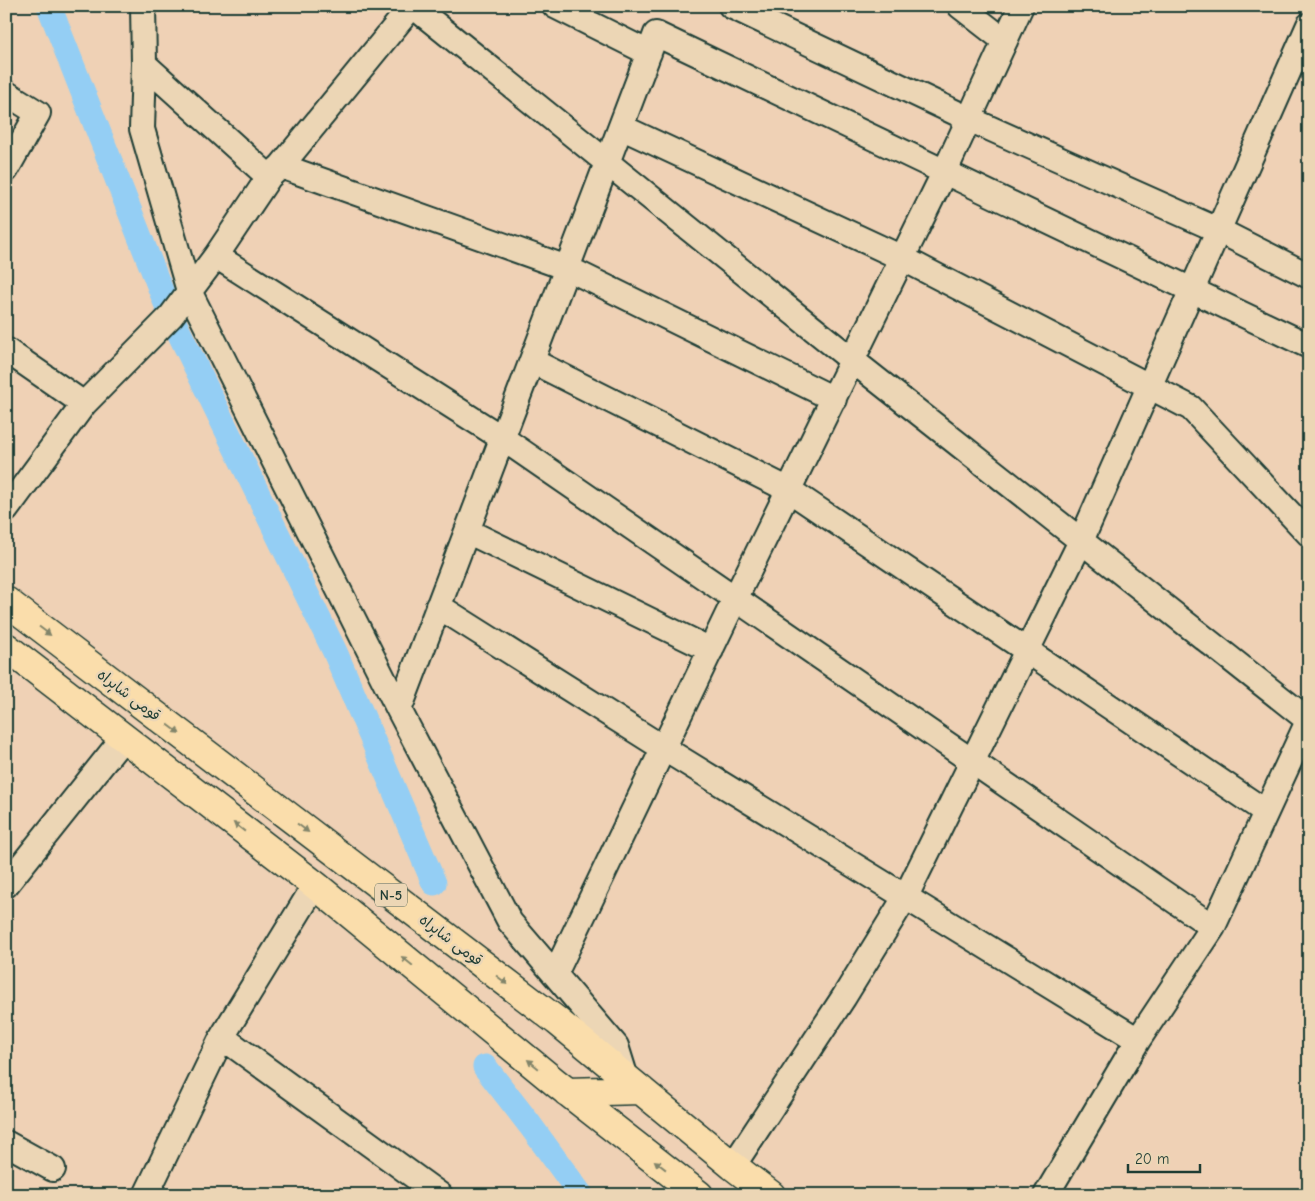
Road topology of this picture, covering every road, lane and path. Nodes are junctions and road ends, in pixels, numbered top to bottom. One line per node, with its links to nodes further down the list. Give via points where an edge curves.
1 (144, 6): 10 (street)
2 (412, 6): 14 (street); 17 (street)
3 (555, 6): 9 (street)
4 (731, 6): 12 (street)
5 (960, 6): 8 (street)
6 (1021, 6): 8 (street)
7 (1309, 25): 18 (street)
8 (1005, 41): 12 (street)
9 (649, 53): 13 (street); 16 (street, via 656,34)
10 (144, 64): 17 (street); 24 (street, via 142,129)
11 (6, 93): 15 (street, via 38,113)
12 (969, 119): 16 (street); 18 (street)
13 (621, 127): 14 (street); 20 (street)
14 (608, 162): 21 (street); 27 (street)
15 (6, 170)
16 (945, 171): 20 (street); 23 (street)
17 (275, 172): 19 (street); 21 (street)
18 (1218, 230): 22 (street); 23 (street)
19 (216, 256): 24 (street); 32 (street)
20 (902, 258): 27 (street); 29 (street)
21 (567, 268): 28 (street); 30 (street)
22 (1309, 276)
23 (1192, 290): 25 (street); 29 (street)
24 (190, 291): 31 (street, via 171,316); 44 (street)
25 (1309, 346)
26 (6, 350): 31 (street)
27 (852, 360): 30 (street); 37 (street)
28 (532, 361): 32 (street); 33 (street)
29 (1149, 386): 36 (street, via 1191,408); 37 (street)
30 (834, 398): 33 (street)
31 (84, 404): 34 (street)
32 (502, 438): 35 (street); 38 (street)
33 (789, 490): 38 (street); 43 (street)
34 (6, 510)
35 (467, 530): 40 (street); 42 (street)
36 (1309, 534)
37 (1081, 541): 43 (street); 45 (street)
38 (736, 598): 42 (street); 48 (street)
39 (6, 601): 57 (highway, قومی شاہراہ / N-5, one-way to 57, via 557,1021)
40 (438, 606): 44 (street); 47 (street)
41 (6, 647): 46 (highway, N-5)
42 (711, 650): 47 (street)
43 (1027, 652): 48 (street); 49 (street)
44 (398, 710): 54 (street, via 510,922)
45 (1308, 720): 49 (street)
46 (124, 737): 50 (street); 51 (highway, N-5, one-way to 46)
47 (663, 748): 52 (street); 54 (street)
48 (973, 762): 52 (street); 53 (street)
49 (1266, 812): 53 (street)
50 (6, 885)
51 (315, 885): 55 (street); 58 (highway, N-5, one-way to 51)
52 (906, 896): 56 (street); 60 (street)
53 (1212, 927): 56 (street)
54 (555, 974): 57 (street, via 616,1046)
55 (222, 1037): 62 (street); 63 (street)
56 (1138, 1040): 66 (street)
57 (634, 1084): 58 (highway); 60 (highway, قومی شاہراہ / N-5)
58 (567, 1092): 64 (highway, N-5, one-way to 58)
59 (6, 1143): 61 (street)
60 (733, 1166): 65 (highway, قومی شاہراہ / N-5)
61 (53, 1169)
62 (146, 1195)
63 (440, 1195)
64 (699, 1195)
65 (771, 1195)
66 (1046, 1195)

